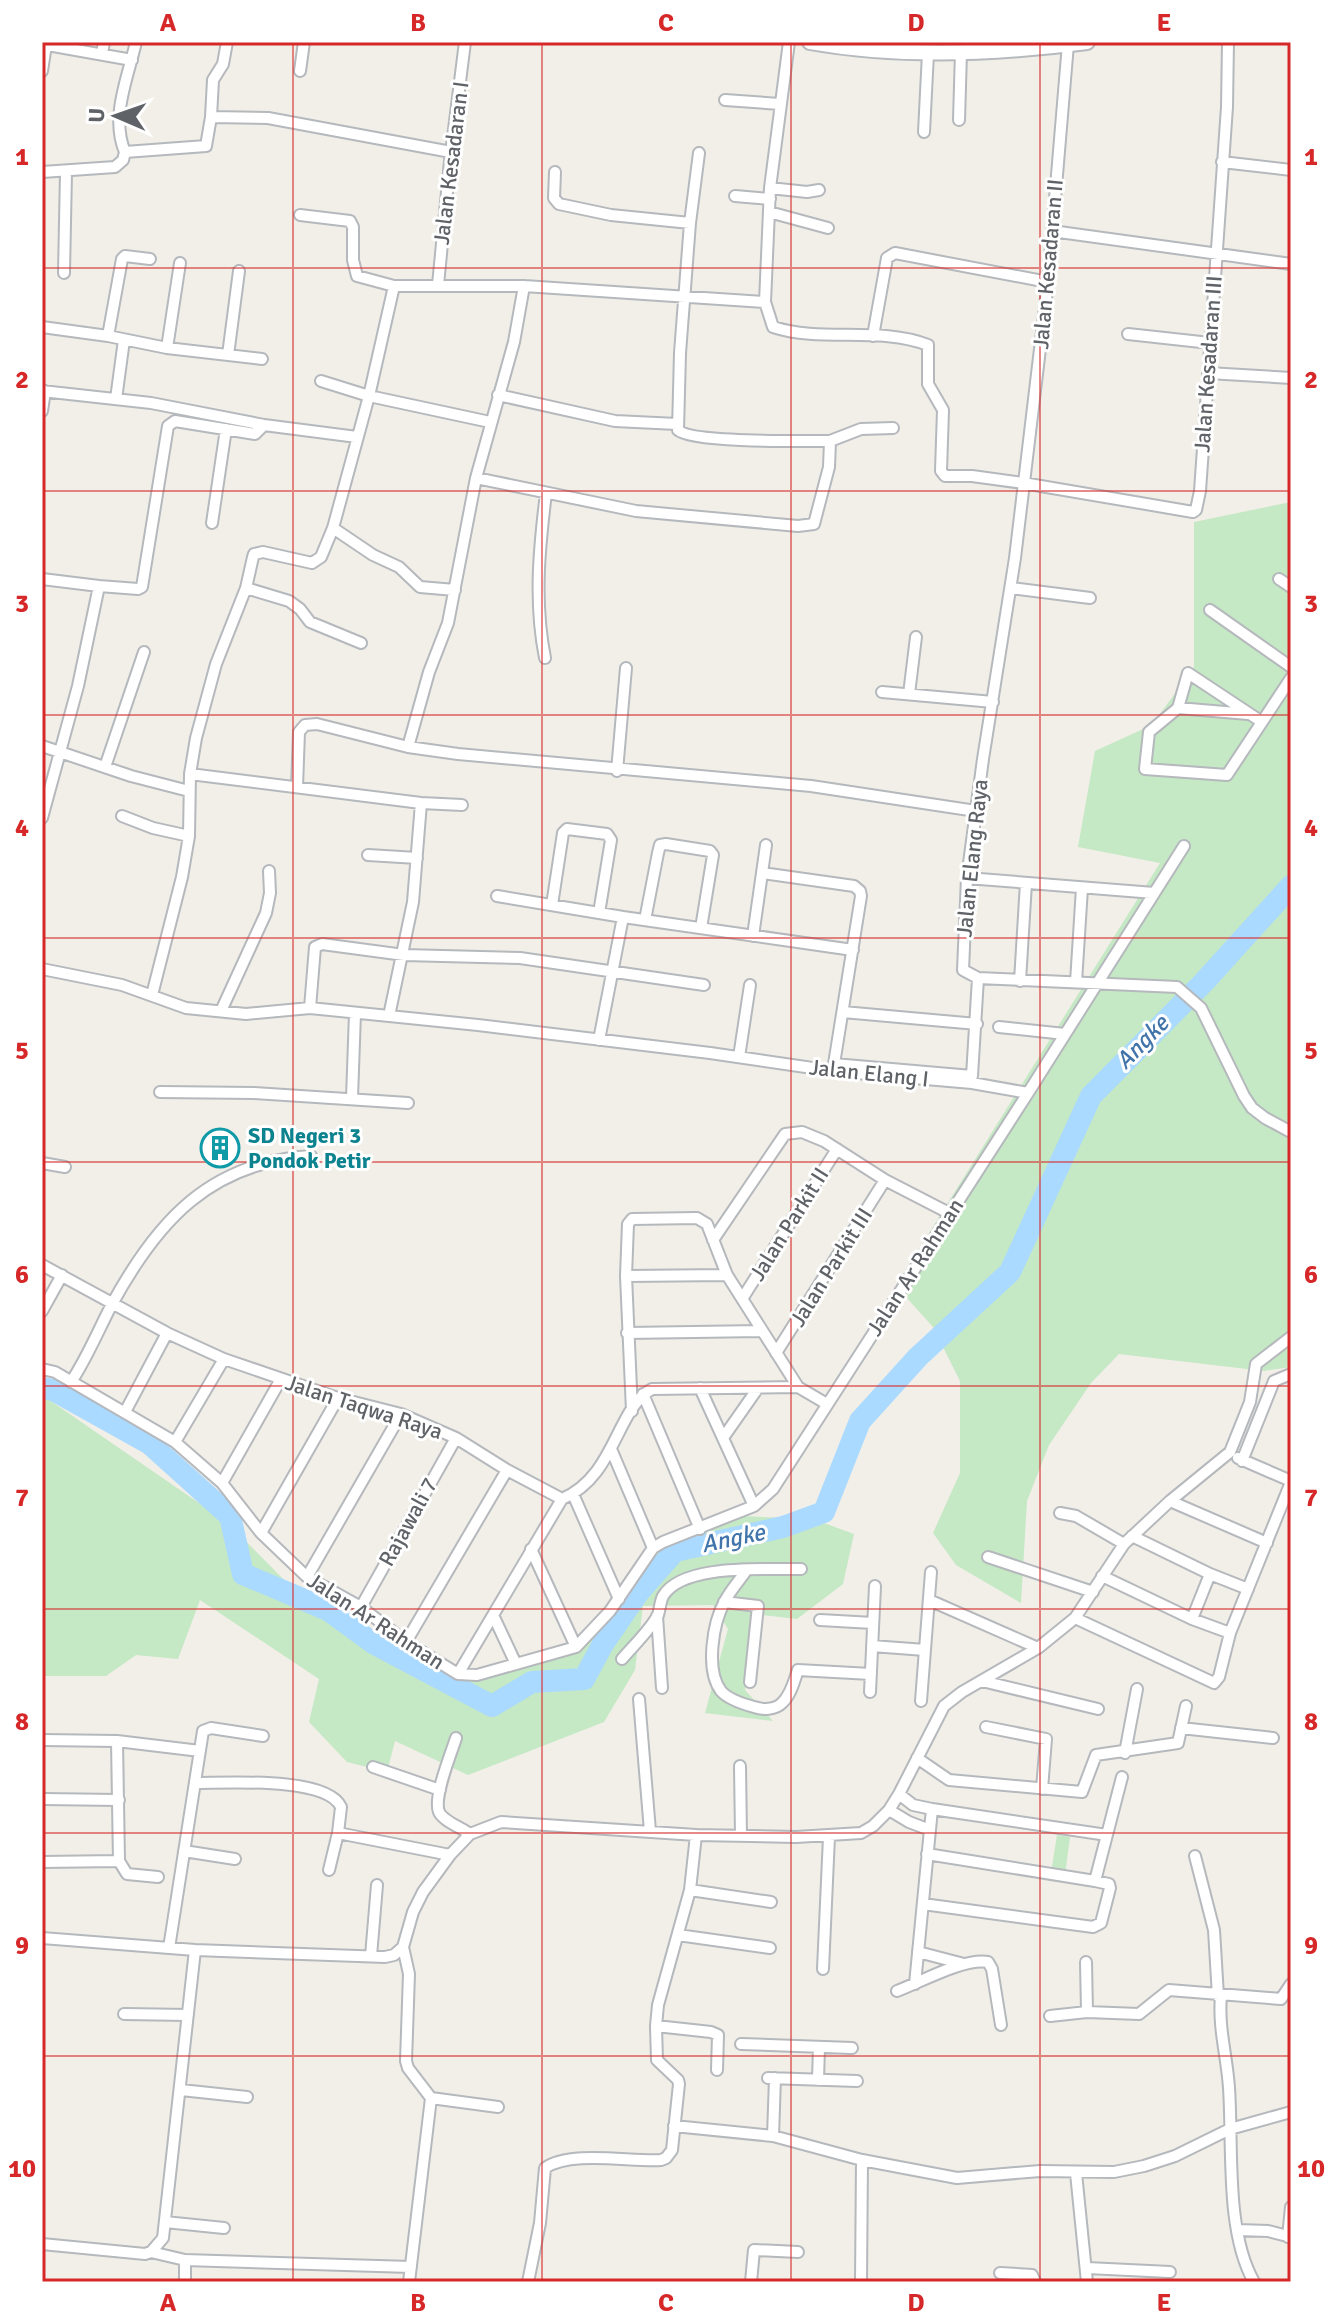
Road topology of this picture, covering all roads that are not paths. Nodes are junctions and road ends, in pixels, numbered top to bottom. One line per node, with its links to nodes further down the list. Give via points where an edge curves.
1 (104, 42): 16 (street)
2 (136, 42): 17 (street)
3 (227, 42): 22 (street, via 213,80)
4 (304, 42): 19 (street)
5 (465, 42): 26 (street, Jalan Kesadaran I)
6 (789, 42): 21 (street)
7 (810, 42): 10 (main road)
8 (1087, 42): 11 (main road)
9 (1228, 42): 28 (street, Jalan Kesadaran III)
10 (832, 44): 13 (main road)
11 (1068, 44): 14 (main road); 40 (street, Jalan Kesadaran II)
12 (44, 45): 16 (street); 18 (street)
13 (891, 46): 15 (main road)
14 (968, 48): 15 (main road); 23 (street)
15 (928, 53): 24 (street)
16 (102, 54): 17 (street)
17 (132, 60): 25 (street, via 119,119)
18 (42, 71)
19 (300, 71)
20 (725, 100): 21 (street)
21 (780, 104): 34 (street)
22 (211, 117): 25 (street, via 206,146); 26 (street, via 268,118)
23 (959, 120)
24 (924, 132)
25 (125, 152): 31 (street, via 115,167)
26 (451, 152): 48 (street, Jalan Kesadaran I)
27 (699, 153): 38 (street)
28 (1222, 162): 29 (street); 41 (street, Jalan Kesadaran III)
29 (1291, 170)
30 (42, 172): 31 (street)
31 (66, 172): 46 (street)
32 (555, 172): 38 (street, via 554,198 559,204)
33 (819, 190): 34 (street)
34 (770, 193): 35 (street); 36 (street)
35 (735, 196)
36 (769, 212): 39 (street); 52 (street)
37 (300, 215): 49 (street, via 350,221 357,276)
38 (690, 223): 51 (street)
39 (828, 228)
40 (1052, 231): 41 (street); 47 (street, Jalan Kesadaran II)
41 (1216, 253): 44 (street); 58 (street, Jalan Kesadaran III)
42 (150, 259): 55 (street, via 123,256)
43 (180, 263): 59 (street)
44 (1291, 264)
45 (239, 271): 60 (street)
46 (64, 273)
47 (1048, 282): 56 (street, via 891,255); 78 (street, Jalan Kesadaran II)
48 (438, 285): 49 (street); 50 (street)
49 (394, 286): 67 (street)
50 (524, 286): 51 (street); 66 (street)
51 (685, 298): 52 (street); 71 (street)
52 (765, 302): 56 (street, via 770,323 777,328)
53 (42, 327): 55 (street)
54 (1128, 334): 58 (street)
55 (108, 336): 57 (street)
56 (873, 336): 78 (street, via 929,347 928,384 943,410 943,474)
57 (124, 340): 59 (street); 68 (street)
58 (1210, 343): 62 (street, Jalan Kesadaran III)
59 (167, 348): 60 (street)
60 (228, 355): 61 (street)
61 (262, 359)
62 (1208, 373): 63 (street); 78 (street, Jalan Kesadaran III, via 1196,510)
63 (1291, 378)
64 (321, 381): 67 (street)
65 (44, 391): 68 (street); 69 (street)
66 (498, 395): 70 (street); 71 (street, via 615,421)
67 (369, 396): 70 (street); 75 (street)
68 (116, 399): 72 (street)
69 (42, 411)
70 (490, 422): 77 (street)
71 (677, 424): 76 (street, via 685,435)
72 (264, 425): 74 (street, via 255,434); 75 (street)
73 (893, 428): 76 (street, via 861,429)
74 (226, 429): 80 (street); 84 (street, via 171,422 142,587)
75 (357, 437): 81 (street)
76 (830, 441): 79 (street, via 823,496 810,526 636,511)
77 (476, 478): 79 (street); 88 (street)
78 (1023, 483): 87 (street, Jalan Elang Raya)
79 (546, 493): 94 (street, via 537,599)
80 (212, 523)
81 (333, 528): 86 (street, via 321,557 312,563 254,554); 88 (street, via 399,567 420,587)
82 (42, 579): 84 (street)
83 (1279, 579): 85 (street)
84 (99, 586): 106 (street)
85 (1291, 587)
86 (246, 588): 92 (street, via 289,601 310,622); 109 (street, via 216,664)
87 (1011, 588): 89 (street); 100 (street, Jalan Elang Raya)
88 (455, 590): 105 (street)
89 (1090, 598)
90 (1210, 610): 95 (street)
91 (916, 637): 99 (street)
92 (361, 643)
93 (144, 652): 107 (street)
94 (545, 658)
95 (1291, 667)
96 (626, 668): 108 (street)
97 (1291, 678): 103 (street)
98 (882, 692): 99 (street)
99 (909, 694): 100 (street)
100 (993, 702): 114 (street, Jalan Elang Raya)
101 (1178, 708): 102 (street); 102 (street, via 1188,673); 103 (street, via 1149,732 1145,769 1227,775)
102 (1250, 714): 103 (street)
103 (1262, 722)
104 (42, 746): 106 (street)
105 (408, 747): 108 (street); 110 (street, via 329,726 305,725 299,732)
106 (59, 752): 107 (street); 116 (street)
107 (105, 767): 111 (street)
108 (617, 771): 114 (street, via 811,786)
109 (190, 774): 110 (street); 111 (street)
110 (297, 787): 112 (street)
111 (189, 791): 117 (street)
112 (421, 803): 113 (street); 121 (street)
113 (462, 805)
114 (976, 811): 124 (street, Jalan Elang Raya)
115 (122, 816): 117 (street)
116 (42, 818)
117 (189, 836): 145 (street)
118 (766, 845): 123 (street)
119 (1184, 846): 127 (street)
120 (368, 855): 121 (street)
121 (417, 858): 136 (street)
122 (269, 871): 147 (street, via 266,913)
123 (762, 873): 134 (street); 135 (street, via 857,887 861,896)
124 (967, 878): 125 (street); 139 (street, Jalan Elang Raya, via 963,970)
125 (1026, 883): 126 (street); 140 (street)
126 (1082, 888): 127 (street); 141 (street)
127 (1154, 893): 142 (street)
128 (497, 896): 129 (street)
129 (552, 905): 130 (street); 130 (street, via 563,833 567,829 607,834 611,840)
130 (599, 913): 131 (street)
131 (623, 917): 132 (street); 138 (street)
132 (645, 920): 133 (street); 133 (street, via 660,845 666,844 713,855)
133 (701, 928): 134 (street)
134 (753, 936): 135 (street)
135 (853, 950): 148 (street)
136 (404, 955): 138 (street, via 520,958); 146 (street, via 318,945); 150 (street)
137 (42, 969): 145 (street, Jalan Elang I)
138 (613, 973): 143 (street); 154 (street)
139 (978, 978): 140 (street); 151 (street)
140 (1020, 981): 141 (street)
141 (1076, 982): 142 (street)
142 (1097, 983): 153 (street); 160 (street, via 1168,985 1185,992 1201,1008 1252,1108)
143 (704, 985)
144 (750, 985): 155 (street)
145 (152, 995): 147 (street, Jalan Elang I, via 186,1008)
146 (310, 1008): 147 (street, Jalan Elang I); 149 (street, Jalan Elang I)
147 (221, 1011)
148 (843, 1012): 151 (street); 151 (street, via 834,1064 972,1076)
149 (355, 1013): 150 (street, Jalan Elang I); 158 (street)
150 (389, 1016): 154 (street, Jalan Elang I)
151 (977, 1024)
152 (999, 1027): 153 (street)
153 (1065, 1034): 157 (street)
154 (599, 1040): 155 (street, Jalan Elang I)
155 (739, 1057): 157 (street, Jalan Elang I)
156 (160, 1092): 158 (street)
157 (1028, 1093): 166 (street, Jalan Ar Rahman)
158 (352, 1098): 159 (street)
159 (408, 1103)
160 (1291, 1132)
161 (837, 1149): 165 (street); 167 (street, via 802,1132 785,1134); 172 (street, Jalan Parkit II)
162 (311, 1156): 173 (street, via 270,1160 212,1184 192,1199 141,1258)
163 (42, 1163): 164 (street)
164 (65, 1167)
165 (885, 1180): 166 (street); 179 (street, Jalan Parkit III)
166 (949, 1213): 190 (street, Jalan Ar Rahman)
167 (713, 1240): 170 (street); 171 (street, via 702,1220 632,1219)
168 (42, 1265): 169 (street, Jalan Taqwa Raya)
169 (62, 1275): 173 (street, Jalan Taqwa Raya); 174 (street)
170 (727, 1275): 171 (street); 172 (street)
171 (626, 1276): 177 (street)
172 (742, 1299): 175 (street)
173 (113, 1303): 176 (street, Jalan Taqwa Raya); 184 (street)
174 (42, 1311)
175 (759, 1331): 177 (street); 179 (street)
176 (167, 1333): 180 (street, Jalan Taqwa Raya); 192 (street)
177 (627, 1333): 191 (street)
178 (1291, 1337): 198 (street, via 1256,1364 1250,1402)
179 (776, 1353): 185 (street)
180 (224, 1359): 183 (street, Jalan Taqwa Raya); 196 (street)
181 (42, 1369): 184 (street, Jalan Ar Rahman)
182 (1291, 1374): 199 (street, via 1274,1381)
183 (281, 1379): 189 (street, Jalan Taqwa Raya); 202 (street)
184 (71, 1382): 192 (street, Jalan Ar Rahman)
185 (798, 1387): 187 (street); 190 (street)
186 (700, 1388): 187 (street); 188 (street, via 652,1389); 195 (street)
187 (758, 1388): 195 (street)
188 (643, 1394): 191 (street); 208 (street)
189 (338, 1398): 193 (street, Jalan Taqwa Raya); 209 (street)
190 (827, 1404): 206 (street, Jalan Ar Rahman, via 781,1479)
191 (632, 1411): 197 (street)
192 (125, 1412): 196 (street, Jalan Ar Rahman)
193 (401, 1414): 194 (street, Jalan Taqwa Raya); 220 (street)
194 (456, 1438): 200 (street, Jalan Taqwa Raya); 227 (street, Rajawali 7)
195 (723, 1438): 206 (street)
196 (175, 1442): 202 (street, Jalan Ar Rahman)
197 (611, 1449): 203 (street, via 599,1470); 212 (street)
198 (1230, 1452): 199 (street); 205 (street)
199 (1242, 1461): 201 (street)
200 (507, 1470): 204 (street, Jalan Taqwa Raya); 235 (street)
201 (1291, 1481): 211 (street)
202 (222, 1483): 209 (street, Jalan Ar Rahman)
203 (573, 1494): 204 (street); 224 (street)
204 (562, 1499): 213 (street)
205 (1170, 1501): 210 (street); 211 (street)
206 (754, 1506): 208 (street, Jalan Ar Rahman)
207 (1060, 1513): 210 (street)
208 (700, 1529): 212 (street, Jalan Ar Rahman)
209 (261, 1533): 220 (street, Jalan Ar Rahman)
210 (1128, 1540): 218 (street); 219 (street)
211 (1267, 1543): 222 (street)
212 (653, 1548): 224 (street)
213 (531, 1549): 228 (street); 237 (street)
214 (988, 1557): 223 (street)
215 (801, 1569): 216 (street)
216 (746, 1571): 226 (street); 229 (street, via 689,1577 663,1597)
217 (931, 1572): 225 (street)
218 (1210, 1574): 222 (street); 231 (street)
219 (1102, 1576): 223 (street); 231 (street)
220 (307, 1577): 227 (street, Jalan Ar Rahman)
221 (875, 1586): 233 (street)
222 (1248, 1589): 234 (street)
223 (1093, 1592): 230 (street)
224 (619, 1599): 237 (street)
225 (929, 1600): 238 (street); 239 (street)
226 (724, 1602): 243 (street, via 715,1629 715,1675 721,1691 741,1704 763,1710 779,1706 789,1696 798,1670); 245 (street, via 758,1606)
227 (361, 1607): 235 (street, Jalan Ar Rahman)
228 (493, 1615): 241 (street); 242 (street)
229 (657, 1616): 240 (street); 246 (street)
230 (1075, 1618): 234 (street, via 1214,1683); 238 (street)
231 (1192, 1619): 234 (street)
232 (820, 1620): 233 (street)
233 (873, 1623): 236 (street)
234 (1230, 1633)
235 (406, 1642): 242 (street, Jalan Ar Rahman)
236 (872, 1646): 239 (street); 243 (street)
237 (576, 1647): 241 (street, Jalan Ar Rahman)
238 (1038, 1648): 244 (street)
239 (925, 1650): 250 (street)
240 (622, 1659)
241 (516, 1664): 242 (street, Jalan Ar Rahman, via 477,1675)
242 (458, 1674)
243 (871, 1674): 248 (street)
244 (982, 1681): 252 (street); 262 (street, via 944,1706)
245 (750, 1682)
246 (662, 1688)
247 (1137, 1689): 261 (street)
248 (870, 1692)
249 (639, 1699): 275 (street)
250 (921, 1701)
251 (1186, 1706): 254 (street)
252 (1098, 1709)
253 (986, 1727): 267 (street, via 1046,1739)
254 (1181, 1728): 257 (street); 261 (street, via 1178,1743)
255 (263, 1736): 260 (street, via 205,1728)
256 (456, 1738): 268 (street)
257 (1273, 1738)
258 (42, 1740): 259 (street)
259 (117, 1741): 260 (street); 271 (street)
260 (200, 1751): 266 (street)
261 (1125, 1753): 267 (street, via 1094,1757 1082,1792)
262 (917, 1758): 267 (street, via 949,1780); 269 (street)
263 (740, 1766): 280 (street)
264 (373, 1767): 268 (street)
265 (1122, 1777): 279 (street)
266 (195, 1783): 276 (street, via 294,1785 330,1795 341,1807); 282 (street)
267 (1042, 1789)
268 (440, 1790): 277 (street, via 441,1815)
269 (899, 1794): 272 (street, via 913,1805); 273 (street)
270 (42, 1799): 271 (street)
271 (119, 1800): 287 (street)
272 (932, 1809): 274 (street); 279 (street)
273 (889, 1810): 274 (street); 281 (street, via 861,1833)
274 (930, 1830): 283 (street)
275 (650, 1831): 277 (street, via 501,1822); 278 (street)
276 (338, 1833): 284 (street); 289 (street)
277 (470, 1834): 284 (street)
278 (696, 1835): 280 (street); 293 (street)
279 (1107, 1835): 291 (street)
280 (741, 1836): 281 (street)
281 (829, 1837): 306 (street)
282 (184, 1851): 286 (street); 299 (street)
283 (927, 1854): 291 (street); 295 (street)
284 (450, 1855): 298 (street, via 423,1892)
285 (1195, 1856): 310 (street, via 1214,1930)
286 (235, 1859)
287 (119, 1861): 288 (street); 290 (street, via 127,1874)
288 (42, 1862)
289 (329, 1870)
290 (158, 1877)
291 (1095, 1881): 295 (street, via 1110,1888 1098,1926)
292 (377, 1885): 303 (street)
293 (690, 1890): 294 (street); 296 (street)
294 (771, 1902)
295 (923, 1904): 302 (street)
296 (678, 1935): 300 (street); 316 (street)
297 (42, 1938): 299 (street)
298 (403, 1947): 303 (street, via 394,1955); 325 (street, via 409,1974 406,2061)
299 (169, 1948): 301 (street)
300 (770, 1948)
301 (195, 1950): 303 (street); 313 (street)
302 (918, 1952): 305 (street); 307 (street)
303 (371, 1956)
304 (1086, 1962): 311 (street)
305 (964, 1964): 307 (street); 315 (street, via 991,1965)
306 (823, 1969)
307 (915, 1984): 309 (street)
308 (1291, 1984): 310 (street, via 1281,1999)
309 (897, 1991)
310 (1219, 1996): 311 (street, via 1169,1990 1139,2014); 329 (street)
311 (1087, 2012): 314 (street)
312 (124, 2014): 313 (street)
313 (188, 2015): 323 (street)
314 (1050, 2016)
315 (1001, 2025)
316 (656, 2026): 320 (street, via 718,2035); 328 (street, via 657,2060 679,2084)
317 (741, 2044): 318 (street)
318 (819, 2047): 319 (street); 321 (street)
319 (852, 2048)
320 (717, 2070)
321 (818, 2080): 322 (street); 330 (street, via 771,2078)
322 (857, 2081)
323 (181, 2090): 324 (street); 334 (street)
324 (247, 2097)
325 (431, 2098): 326 (street); 342 (street)
326 (498, 2107)
327 (1291, 2112): 329 (street)
328 (674, 2126): 330 (street); 348 (street, via 672,2150 661,2160 586,2159 545,2168)
329 (1230, 2129): 332 (street, via 1144,2166); 336 (street)
330 (773, 2136): 331 (street)
331 (862, 2160): 332 (street, via 957,2178); 350 (street)
332 (1076, 2173): 343 (street)
333 (1291, 2207): 337 (street)
334 (165, 2222): 335 (street); 339 (street, via 163,2238)
335 (224, 2228)
336 (1238, 2230): 337 (street); 353 (street, via 1243,2263)
337 (1289, 2237)
338 (42, 2244): 339 (street)
339 (151, 2252): 341 (street)
340 (798, 2252): 349 (street, via 754,2250)
341 (185, 2260): 342 (street); 346 (street)
342 (411, 2267): 347 (street)
343 (1087, 2268): 344 (street); 352 (street)
344 (1170, 2272)
345 (1000, 2273): 351 (street, via 1028,2273)
346 (185, 2282)
347 (409, 2282)
348 (528, 2282)
349 (751, 2282)
350 (861, 2282)
351 (1035, 2282)
352 (1087, 2282)
353 (1254, 2282)

